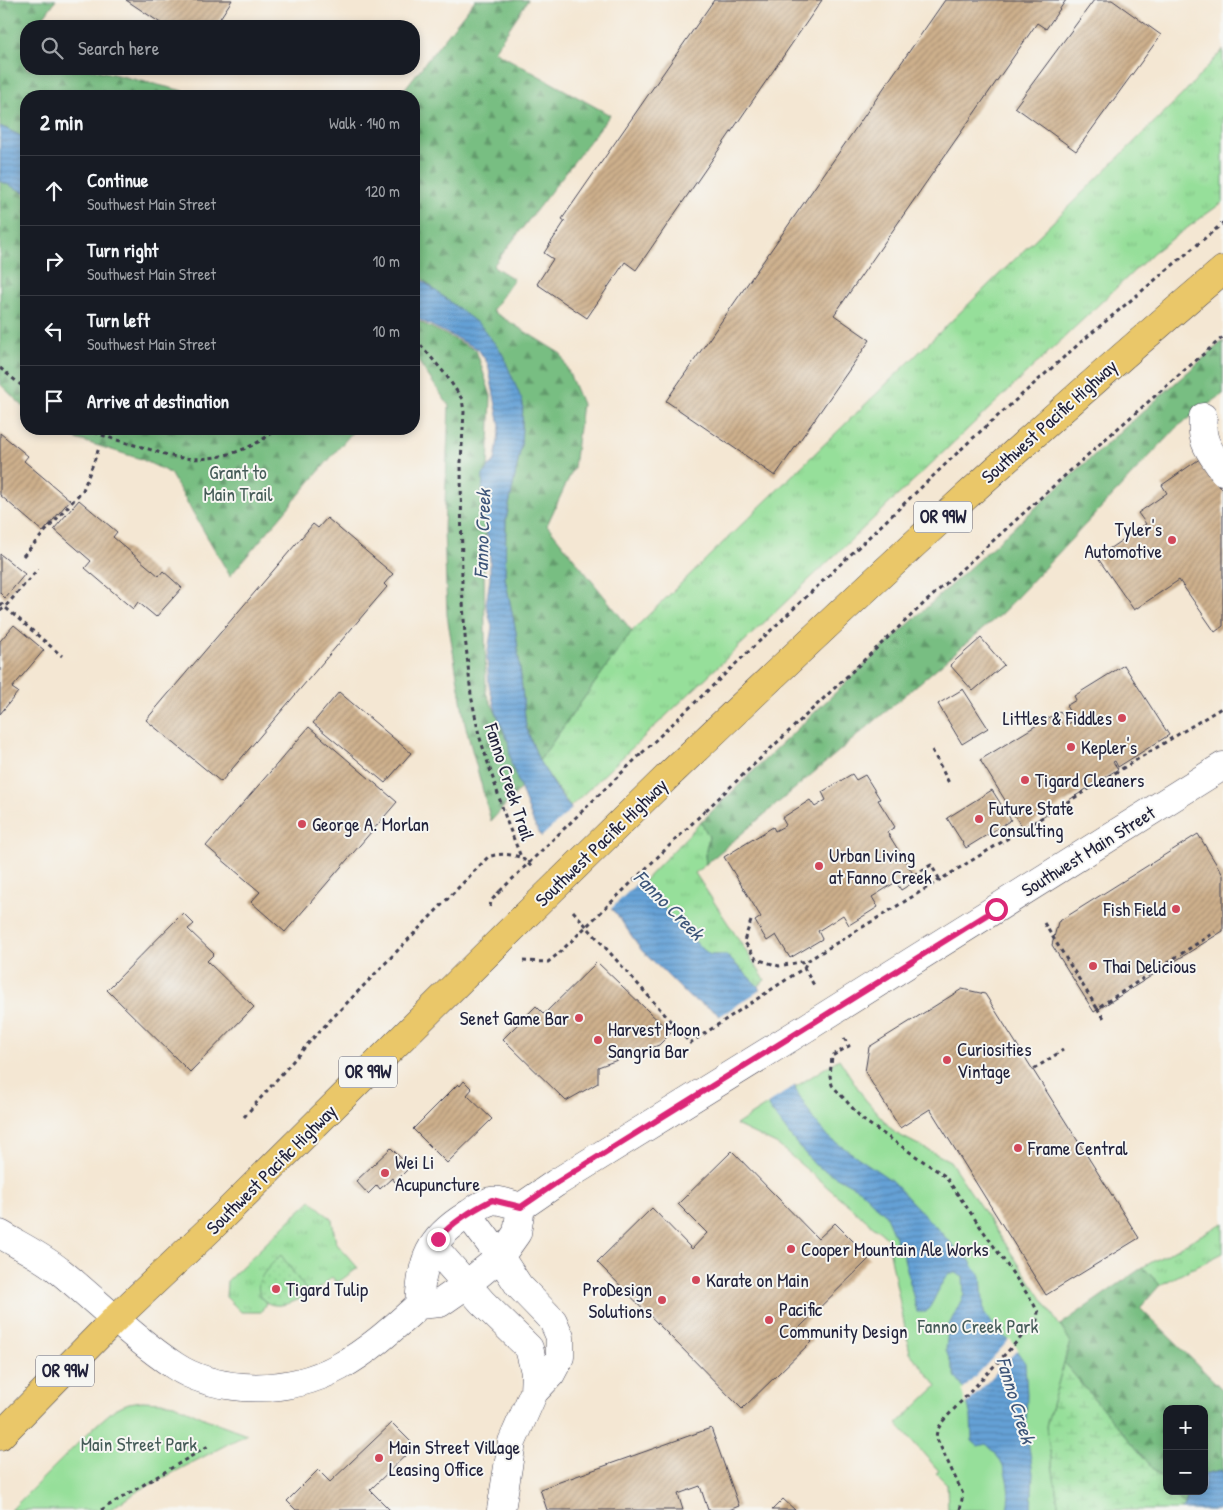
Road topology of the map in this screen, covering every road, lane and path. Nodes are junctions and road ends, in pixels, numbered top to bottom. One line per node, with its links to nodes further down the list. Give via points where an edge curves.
1 (1223, 224): 26 (path, Southwest Pacific Highway, bridge, via 1081,342 972,439)
2 (1223, 270): 48 (highway, Southwest Pacific Highway / OR 99W, bridge, via 1115,362 885,570 671,773 217,1223)
3 (1223, 336): 31 (path, bridge, via 920,608)
4 (420, 345): 22 (path, Fanno Creek Trail, via 462,399 462,585 471,695 479,735)
5 (0, 368): 6 (path)
6 (20, 384)
7 (1203, 417): 11 (street, via 1206,445)
8 (102, 435): 9 (path, via 183,458 207,459 230,454)
9 (267, 435)
10 (99, 448): 12 (path, via 83,490)
11 (1223, 471)
12 (23, 556)
13 (38, 569): 15 (path)
14 (0, 603): 15 (path)
15 (6, 608): 16 (path); 17 (path)
16 (0, 611)
17 (62, 656)
18 (1223, 706): 25 (path)
19 (932, 750): 21 (path)
20 (1223, 766): 41 (street, Southwest Main Street)
21 (949, 783)
22 (521, 857): 23 (path, Fanno Creek Trail); 40 (path, via 496,854 488,857 314,1037)
23 (533, 868)
24 (914, 875): 25 (path, via 931,865)
25 (940, 880): 32 (path)
26 (500, 891)
27 (572, 910): 33 (path, via 690,1043)
28 (751, 921): 32 (path, via 744,941 756,960 779,966)
29 (1044, 923): 35 (path)
30 (1215, 932): 35 (path)
31 (559, 953)
32 (807, 961): 33 (path)
33 (804, 968): 34 (path)
34 (817, 991)
35 (1096, 1008): 36 (path)
36 (1106, 1021)
37 (840, 1030): 54 (path, via 849,1046 832,1056 832,1085 863,1120 944,1176 1038,1312 1033,1324 937,1431 940,1448 963,1494)
38 (1063, 1050): 39 (path)
39 (1034, 1069)
40 (244, 1117)
41 (521, 1207): 42 (street, via 492,1200); 45 (street, via 517,1234)
42 (468, 1214): 44 (street, via 446,1230); 45 (street)
43 (0, 1234): 48 (street, via 60,1270)
44 (433, 1246): 46 (street); 47 (street, via 420,1278)
45 (500, 1257): 46 (street); 49 (street, via 519,1286 553,1322 560,1337 560,1357 551,1374)
46 (466, 1285): 47 (street, via 440,1303); 49 (street, via 529,1348 535,1372)
47 (419, 1305): 48 (street, via 350,1362 325,1375 295,1384 264,1388 211,1383 190,1375)
48 (115, 1319): 50 (highway, Southwest Pacific Highway / OR 99W)
49 (534, 1392): 53 (street, via 512,1442)
50 (0, 1436)
51 (210, 1445): 52 (path)
52 (101, 1510)
53 (501, 1510)
54 (960, 1510)

